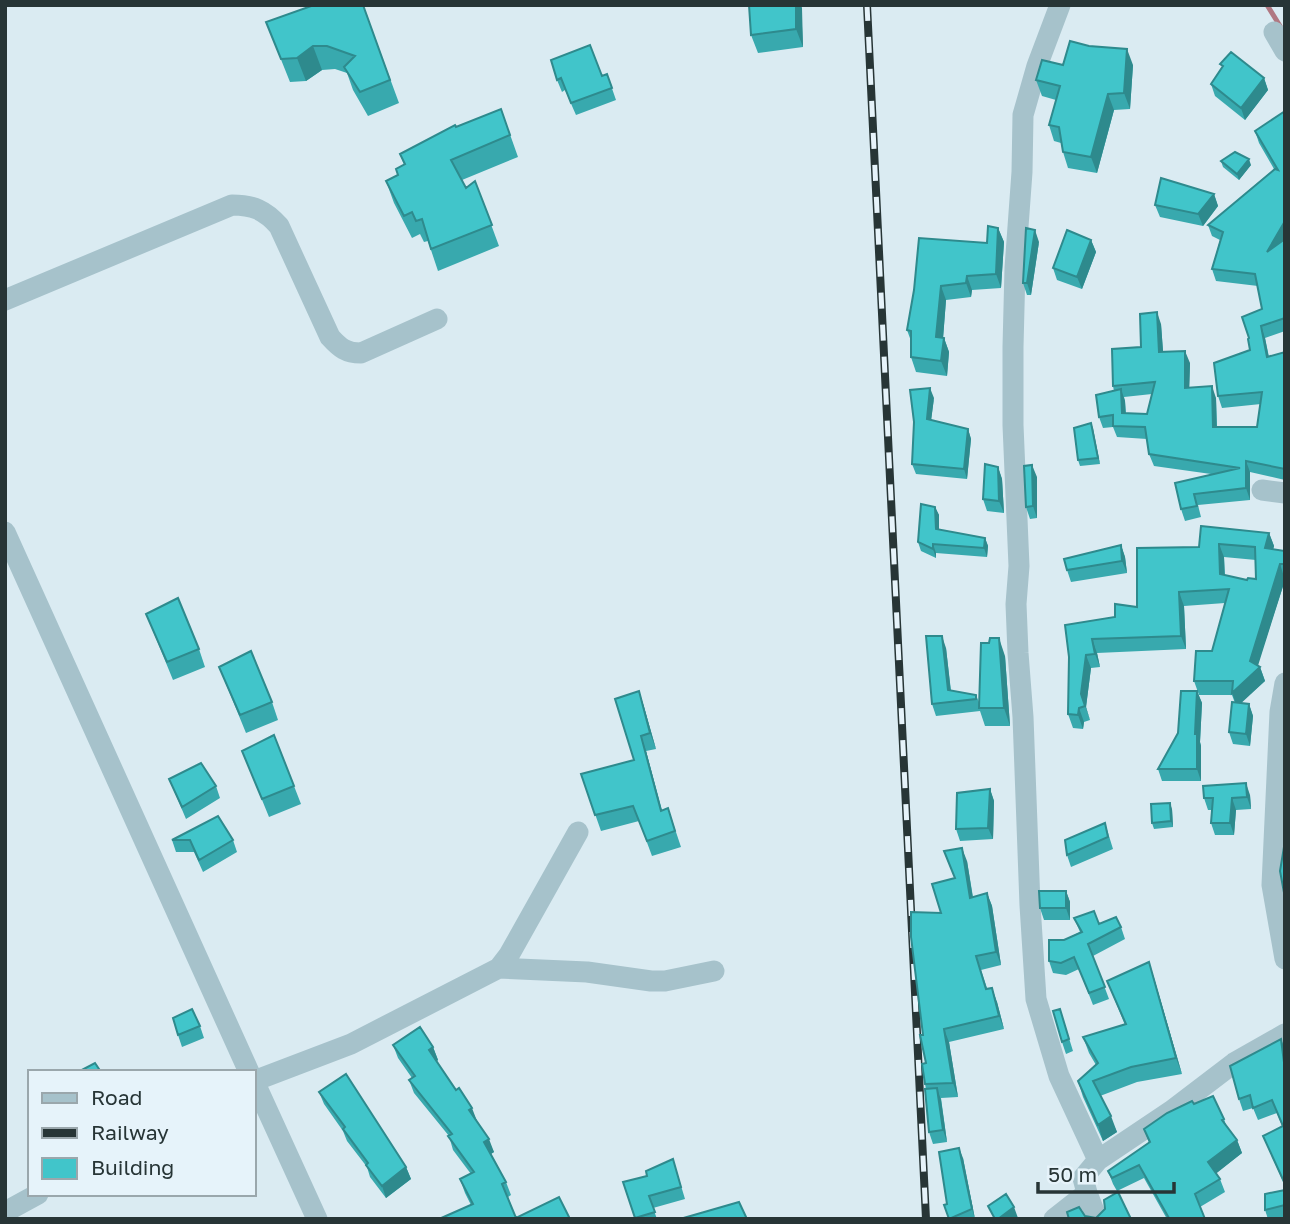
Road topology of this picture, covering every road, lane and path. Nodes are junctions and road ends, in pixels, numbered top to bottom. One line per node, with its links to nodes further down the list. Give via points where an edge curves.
1 (1060, 5): 18 (street, via 1023,115 1013,347 1017,653 1036,999 1059,1076)
2 (1274, 32): 3 (street)
3 (1285, 51)
4 (5, 300): 5 (street, via 232,205 251,205 279,226 330,337 339,347 360,353)
5 (437, 319)
6 (1262, 490): 7 (street)
7 (1285, 493)
8 (5, 532): 15 (street)
9 (1285, 683): 11 (street, via 1272,885)
10 (578, 832): 12 (street)
11 (1285, 958)
12 (499, 968): 13 (street, via 664,981); 16 (street, via 351,1044)
13 (715, 971)
14 (1285, 1034): 18 (street, via 1234,1063)
15 (248, 1070)
16 (256, 1080)
17 (256, 1085): 22 (street)
18 (1098, 1160): 19 (street, via 1083,1178)
19 (1087, 1193): 23 (street); 24 (street)
20 (34, 1196): 21 (street)
21 (5, 1212)
22 (317, 1219)
23 (1054, 1219)
24 (1097, 1219)

